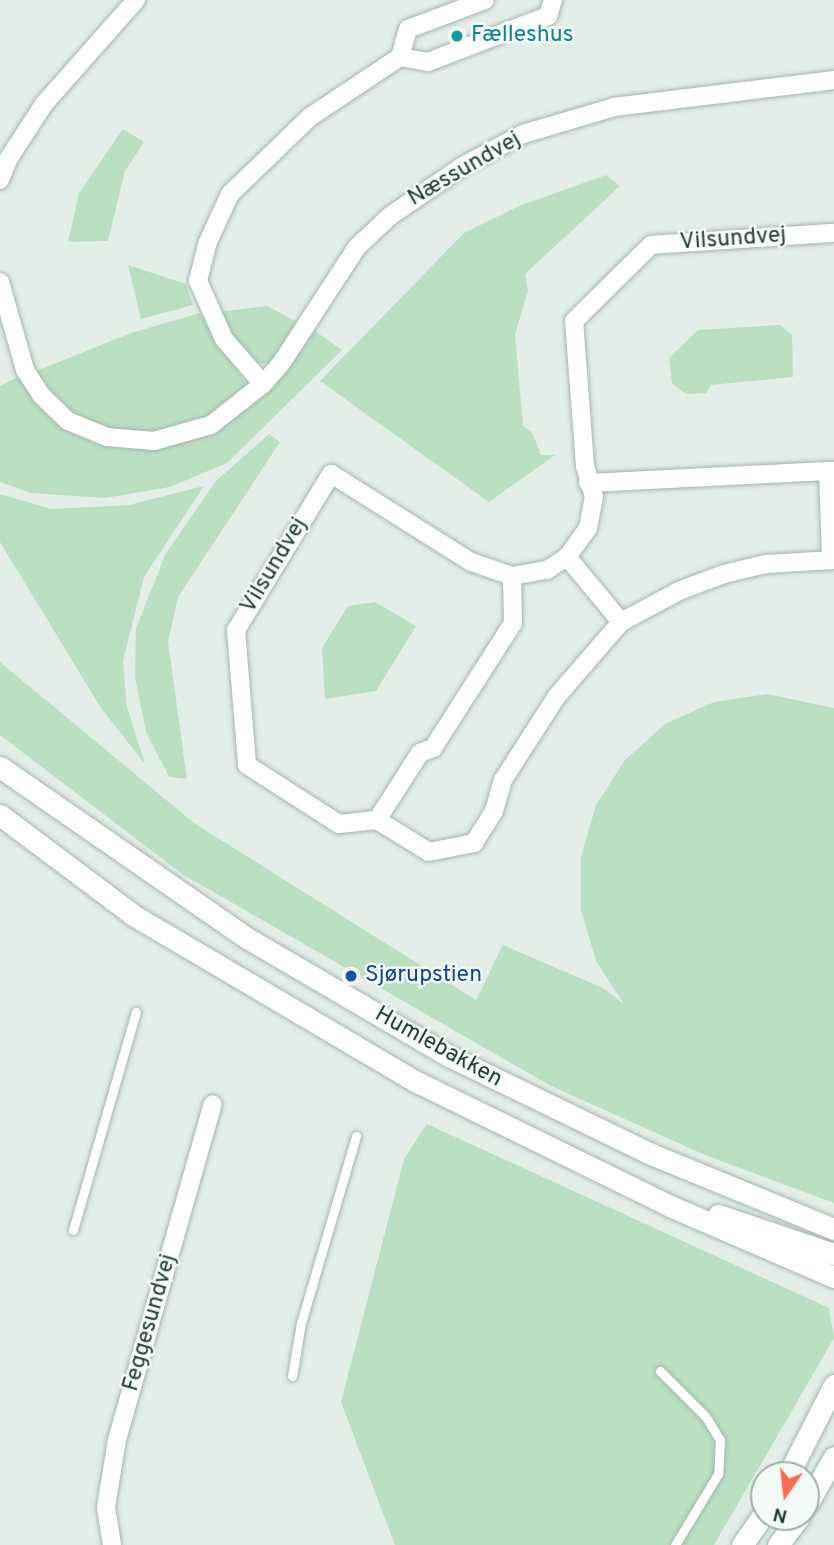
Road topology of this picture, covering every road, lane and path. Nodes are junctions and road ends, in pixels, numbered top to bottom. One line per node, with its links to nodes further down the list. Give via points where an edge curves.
1 (136, 0): 6 (street, via 44,104)
2 (485, 0): 4 (street, via 408,29)
3 (554, 0): 4 (street, via 548,16 428,62)
4 (400, 57): 9 (street, via 328,103 260,163 230,194 206,244 198,281 206,306 224,338)
5 (834, 80): 9 (street, Næssundvej, via 614,107 523,134 487,153 425,189 357,247)
6 (0, 180)
7 (834, 233): 11 (street, Vilsundvej, via 652,245 574,321)
8 (0, 282): 9 (street, Næssundvej, via 25,370 41,396 68,421 107,437 154,441 211,425)
9 (263, 384)
10 (831, 471): 11 (street); 13 (street)
11 (588, 483): 12 (street, Vilsundvej, via 594,497 591,520)
12 (567, 557): 14 (street, Vilsundvej, via 547,570); 15 (street)
13 (833, 560): 15 (street, via 766,564 724,574 681,590)
14 (512, 576): 18 (street, via 513,623 433,748 420,753); 18 (street, Vilsundvej, via 471,562 331,474 236,630 247,765 339,824)
15 (621, 622): 18 (street, via 557,696 503,780 494,811 474,843 429,852)
16 (0, 767): 23 (street, Humlebakken, via 247,938 451,1057 651,1154)
17 (0, 815): 22 (street, Humlebakken, via 134,915 325,1030 499,1126)
18 (377, 820)
19 (136, 1012): 24 (lane)
20 (213, 1104): 33 (street, Feggesundvej, via 117,1440 106,1507)
21 (356, 1136): 28 (lane, via 301,1323)
22 (619, 1182): 25 (street); 26 (street, Humlebakken)
23 (834, 1229)
24 (73, 1230)
25 (834, 1254)
26 (834, 1277)
27 (660, 1370): 34 (lane, via 706,1417 720,1440 718,1474)
28 (292, 1377)
29 (834, 1385): 31 (street)
30 (834, 1457): 32 (street)
31 (795, 1461)
32 (820, 1482)
33 (112, 1545)
34 (675, 1545)

